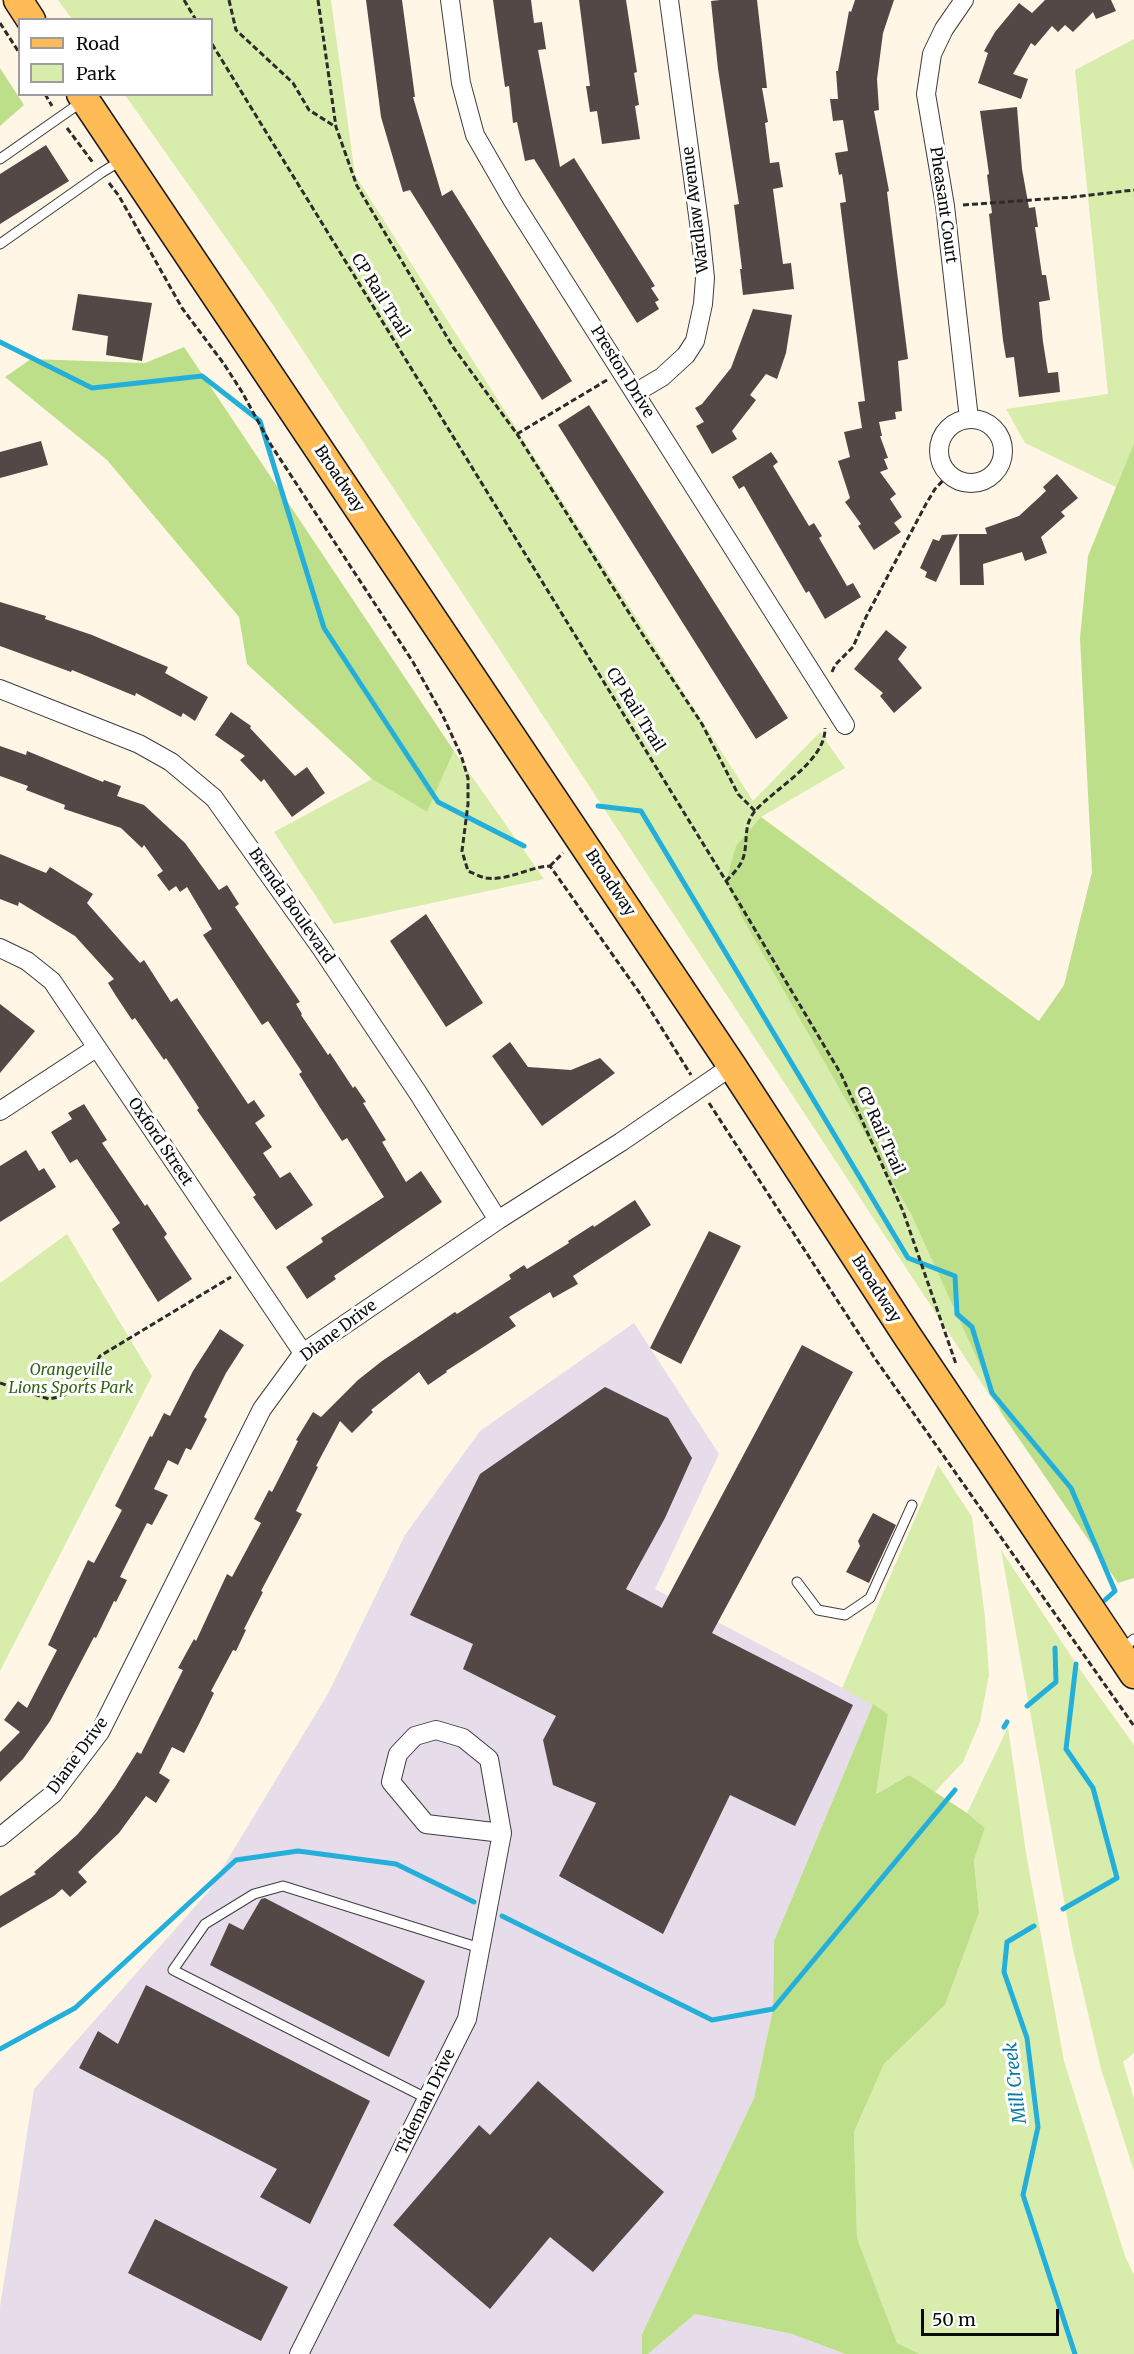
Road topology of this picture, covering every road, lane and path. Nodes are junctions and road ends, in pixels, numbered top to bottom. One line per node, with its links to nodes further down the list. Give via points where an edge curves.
1 (18, 0): 8 (main road)
2 (184, 0): 9 (path)
3 (229, 0): 16 (path, via 236,30 293,83 309,110)
4 (318, 0): 16 (path)
5 (450, 0): 23 (street, Preston Drive, via 461,83 475,135)
6 (669, 0): 24 (street, Wardlaw Avenue, via 700,230 704,295 695,341 686,355 662,377)
7 (964, 0): 21 (street, Pheasant Court, via 932,54 926,94)
8 (30, 18)
9 (195, 18)
10 (0, 23): 12 (path)
11 (213, 46): 33 (path, CP Rail Trail)
12 (18, 51)
13 (46, 96): 15 (path)
14 (83, 97): 15 (lane); 18 (main road, Broadway)
15 (59, 117): 17 (lane); 19 (path)
16 (336, 127): 26 (path, via 357,186 453,347)
17 (0, 159)
18 (125, 159): 19 (lane); 36 (main road, Broadway)
19 (100, 173): 22 (lane); 37 (path, via 119,196 182,308 225,364 270,445 414,662 461,754 468,778 462,851 468,871 485,878 513,876 550,866 641,995)
20 (1134, 190): 21 (path)
21 (945, 206): 25 (street, Pheasant Court)
22 (0, 244)
23 (622, 371): 24 (street, Preston Drive); 26 (path)
24 (635, 393): 29 (street, Preston Drive)
25 (969, 419): 27 (street, via 950,427 943,435 940,460); 27 (street, via 982,421 998,435 1003,451 1001,462 987,479 977,483 966,483)
26 (516, 434): 32 (path, via 702,724 738,794)
27 (949, 474): 29 (path, via 935,489 853,647 835,664)
28 (0, 689): 39 (street, Brenda Boulevard, via 139,744 171,762 214,798 321,948)
29 (824, 692): 30 (street, Preston Drive)
30 (845, 725)
31 (825, 728): 32 (path, via 825,739 794,779)
32 (755, 811): 33 (path, via 746,830 741,863)
33 (726, 881): 42 (path, CP Rail Trail, via 841,1074 903,1211)
34 (0, 948): 35 (street, Oxford Street, via 27,961 52,981)
35 (96, 1048): 38 (street); 40 (street, Oxford Street)
36 (732, 1066): 37 (street, Diane Drive); 46 (main road, Broadway, via 906,1334)
37 (699, 1088): 39 (street, Diane Drive); 47 (path, via 876,1360)
38 (0, 1111)
39 (498, 1220): 41 (street, Diane Drive)
40 (246, 1268): 41 (street, Oxford Street); 43 (path, via 100,1356 85,1381 63,1396 49,1399)
41 (303, 1353): 49 (street, Diane Drive, via 262,1409 99,1732 53,1794)
42 (957, 1372)
43 (0, 1383)
44 (912, 1505): 45 (lane, via 870,1598 845,1615 818,1610)
45 (797, 1582)
46 (1129, 1655)
47 (1134, 1726)
48 (502, 1833): 48 (street, Tideman Drive, via 489,1759 463,1737 436,1730 415,1736 398,1754 391,1782 426,1824); 50 (street, Tideman Drive)
49 (0, 1837)
50 (480, 1948): 51 (street, Tideman Drive, via 467,2019); 51 (lane, via 283,1886 254,1894 205,1924 173,1970)
51 (429, 2099): 52 (street, Tideman Drive)
52 (299, 2354)

